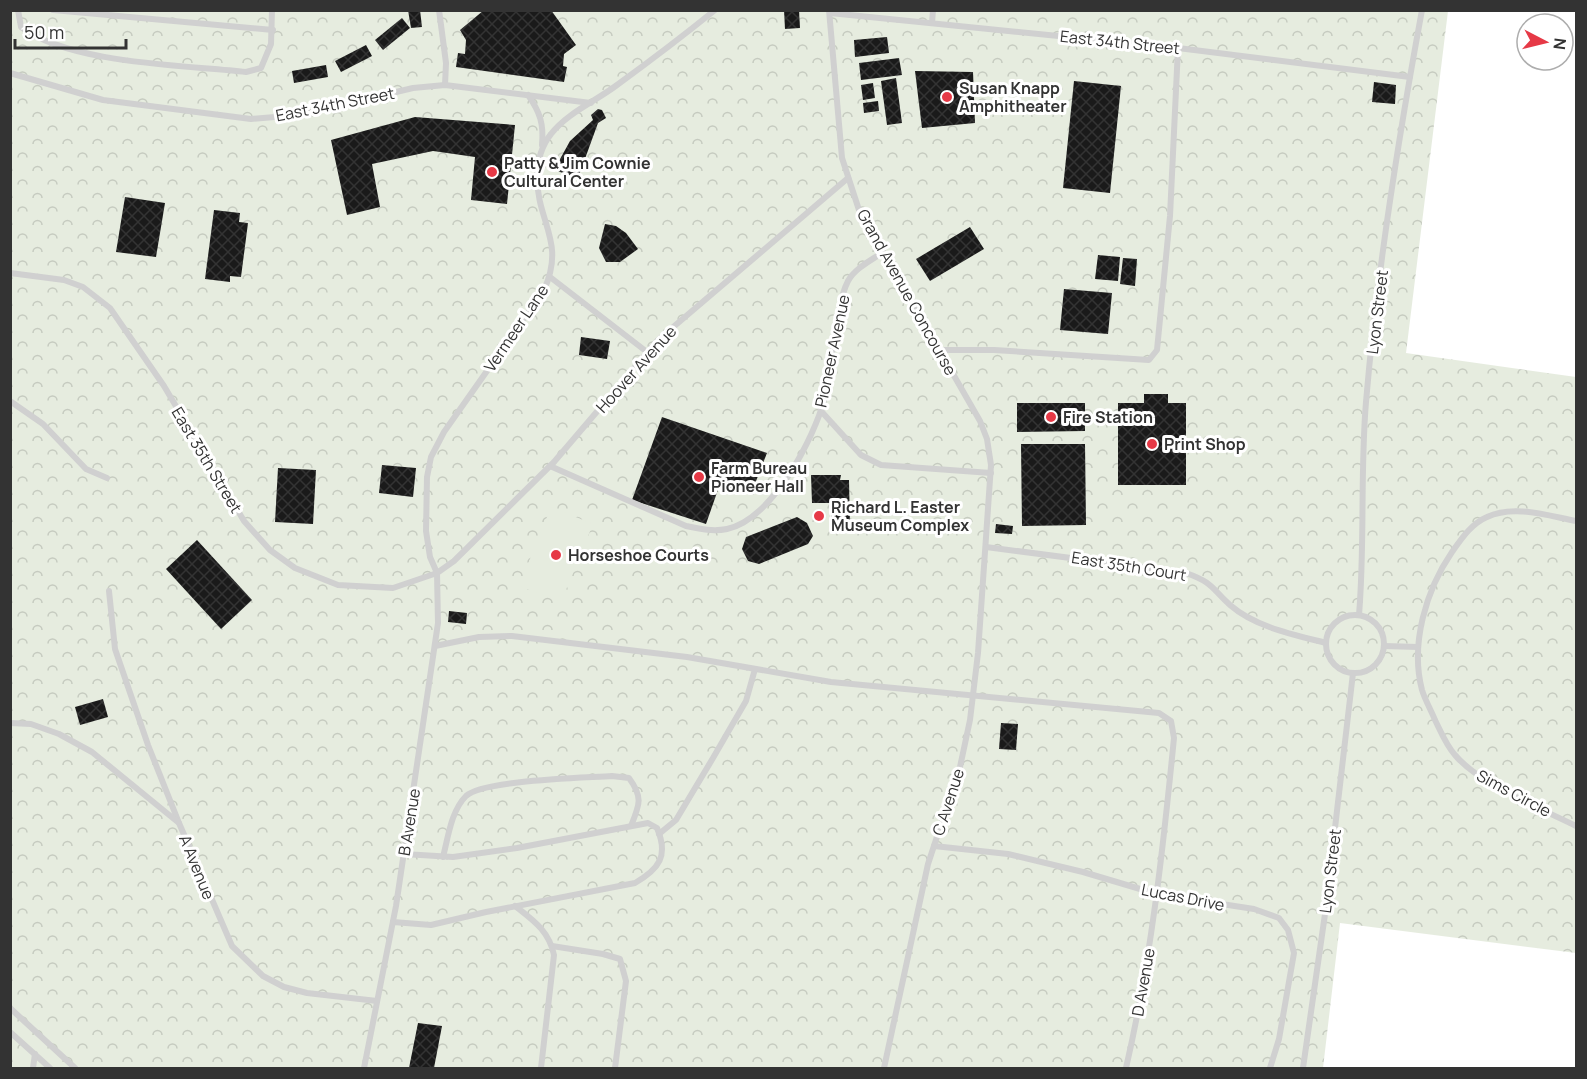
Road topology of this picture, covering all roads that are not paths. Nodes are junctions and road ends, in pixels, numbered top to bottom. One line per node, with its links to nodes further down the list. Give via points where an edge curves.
1 (18, 10): 10 (lane, via 21,27 36,38 63,48 93,55 246,72 261,68)
2 (53, 10): 10 (lane)
3 (272, 10): 10 (lane)
4 (439, 10): 14 (lane)
5 (715, 10): 16 (lane, Vermeer Lane)
6 (933, 10): 9 (lane)
7 (1422, 10): 13 (lane, Lyon Street)
8 (830, 12): 9 (lane, East 34th Street); 18 (lane, Grand Avenue Concourse, via 842,158)
9 (932, 23): 11 (lane, East 34th Street)
10 (273, 30)
11 (1178, 48): 13 (lane, East 34th Street); 22 (lane, via 1170,216 1156,350 1149,360)
12 (10, 73): 14 (lane, East 34th Street, via 103,100 250,119 299,115 414,88)
13 (1410, 77): 34 (lane, Lyon Street, via 1366,401 1364,564)
14 (445, 86): 15 (lane, East 34th Street)
15 (528, 95): 16 (lane, East 34th Street); 17 (lane, via 538,109 543,128)
16 (591, 103): 17 (lane, Vermeer Lane, via 559,125)
17 (542, 151): 21 (lane, Vermeer Lane, via 537,176 539,208 552,241 554,260)
18 (848, 178): 19 (lane, Grand Avenue Concourse, via 859,210); 23 (lane, Hoover Avenue)
19 (884, 252): 22 (lane, Grand Avenue Concourse); 25 (lane, Pioneer Avenue, via 849,279)
20 (10, 273): 32 (lane, East 35th Street, via 83,286 110,308 164,386 244,521 270,550 295,568 338,585 369,588 393,588)
21 (550, 277): 23 (lane); 32 (lane, Vermeer Lane, via 431,456 426,531)
22 (940, 350): 27 (lane, Grand Avenue Concourse, via 980,421 987,439)
23 (647, 352): 26 (lane, Hoover Avenue)
24 (10, 401): 28 (lane, via 43,424 86,469)
25 (821, 411): 26 (lane, Pioneer Avenue, via 773,495 747,520 728,529 706,531 686,526); 27 (lane, via 861,455 881,465)
26 (550, 466): 32 (lane, Hoover Avenue)
27 (991, 473): 30 (lane, Grand Avenue Concourse)
28 (107, 478)
29 (1576, 521): 38 (lane, Sims Circle, via 1517,512 1500,513 1476,523 1443,566 1427,602)
30 (987, 532): 31 (lane, C Avenue)
31 (986, 547): 35 (lane, East 35th Court, via 1186,573 1204,579 1230,605 1260,621 1282,632); 41 (lane, C Avenue)
32 (437, 573): 36 (lane, B Avenue)
33 (109, 591): 43 (lane, via 115,649)
34 (1359, 615): 35 (lane, via 1336,622); 37 (lane, via 1380,629)
35 (1326, 643): 40 (lane, via 1334,663)
36 (435, 646): 39 (lane, via 479,637 512,636); 48 (lane, B Avenue)
37 (1384, 646): 38 (lane); 40 (lane, via 1370,668)
38 (1418, 647): 45 (lane, Sims Circle, via 1422,691 1444,740 1456,756 1476,774)
39 (755, 669): 41 (lane, via 831,682); 46 (lane, via 746,701 713,758 676,820)
40 (1353, 673): 67 (lane, Lyon Street)
41 (972, 697): 47 (lane, C Avenue, via 960,767); 50 (lane, D Avenue, via 1159,713 1171,722 1174,738)
42 (10, 723): 43 (lane, A Avenue, via 31,724 92,752)
43 (179, 823): 54 (lane, A Avenue, via 231,946 244,961 284,987)
44 (631, 825): 46 (lane, via 648,823); 49 (lane, via 518,848); 49 (lane, via 639,792 629,778 612,776 485,787 466,796 451,822)
45 (1576, 826)
46 (659, 834): 51 (lane, via 663,850 654,872 635,883)
47 (934, 846): 50 (lane, Lucas Drive, via 1008,855); 64 (lane, C Avenue)
48 (404, 854): 49 (lane); 52 (lane, B Avenue)
49 (443, 857)
50 (1157, 894): 65 (lane, D Avenue); 66 (lane, Lucas Drive, via 1254,909 1279,918 1288,930 1294,953)
51 (515, 906): 52 (lane, via 431,925); 53 (lane, via 543,928)
52 (393, 922): 54 (lane, B Avenue)
53 (552, 946): 62 (lane); 63 (lane, via 620,959 626,981)
54 (377, 1001): 61 (lane, B Avenue)
55 (10, 1008): 60 (lane)
56 (10, 1032): 57 (lane)
57 (35, 1054): 58 (lane); 59 (lane)
58 (33, 1068)
59 (50, 1068)
60 (75, 1068)
61 (364, 1068)
62 (541, 1068)
63 (615, 1068)
64 (884, 1068)
65 (1126, 1068)
66 (1270, 1068)
67 (1303, 1068)

